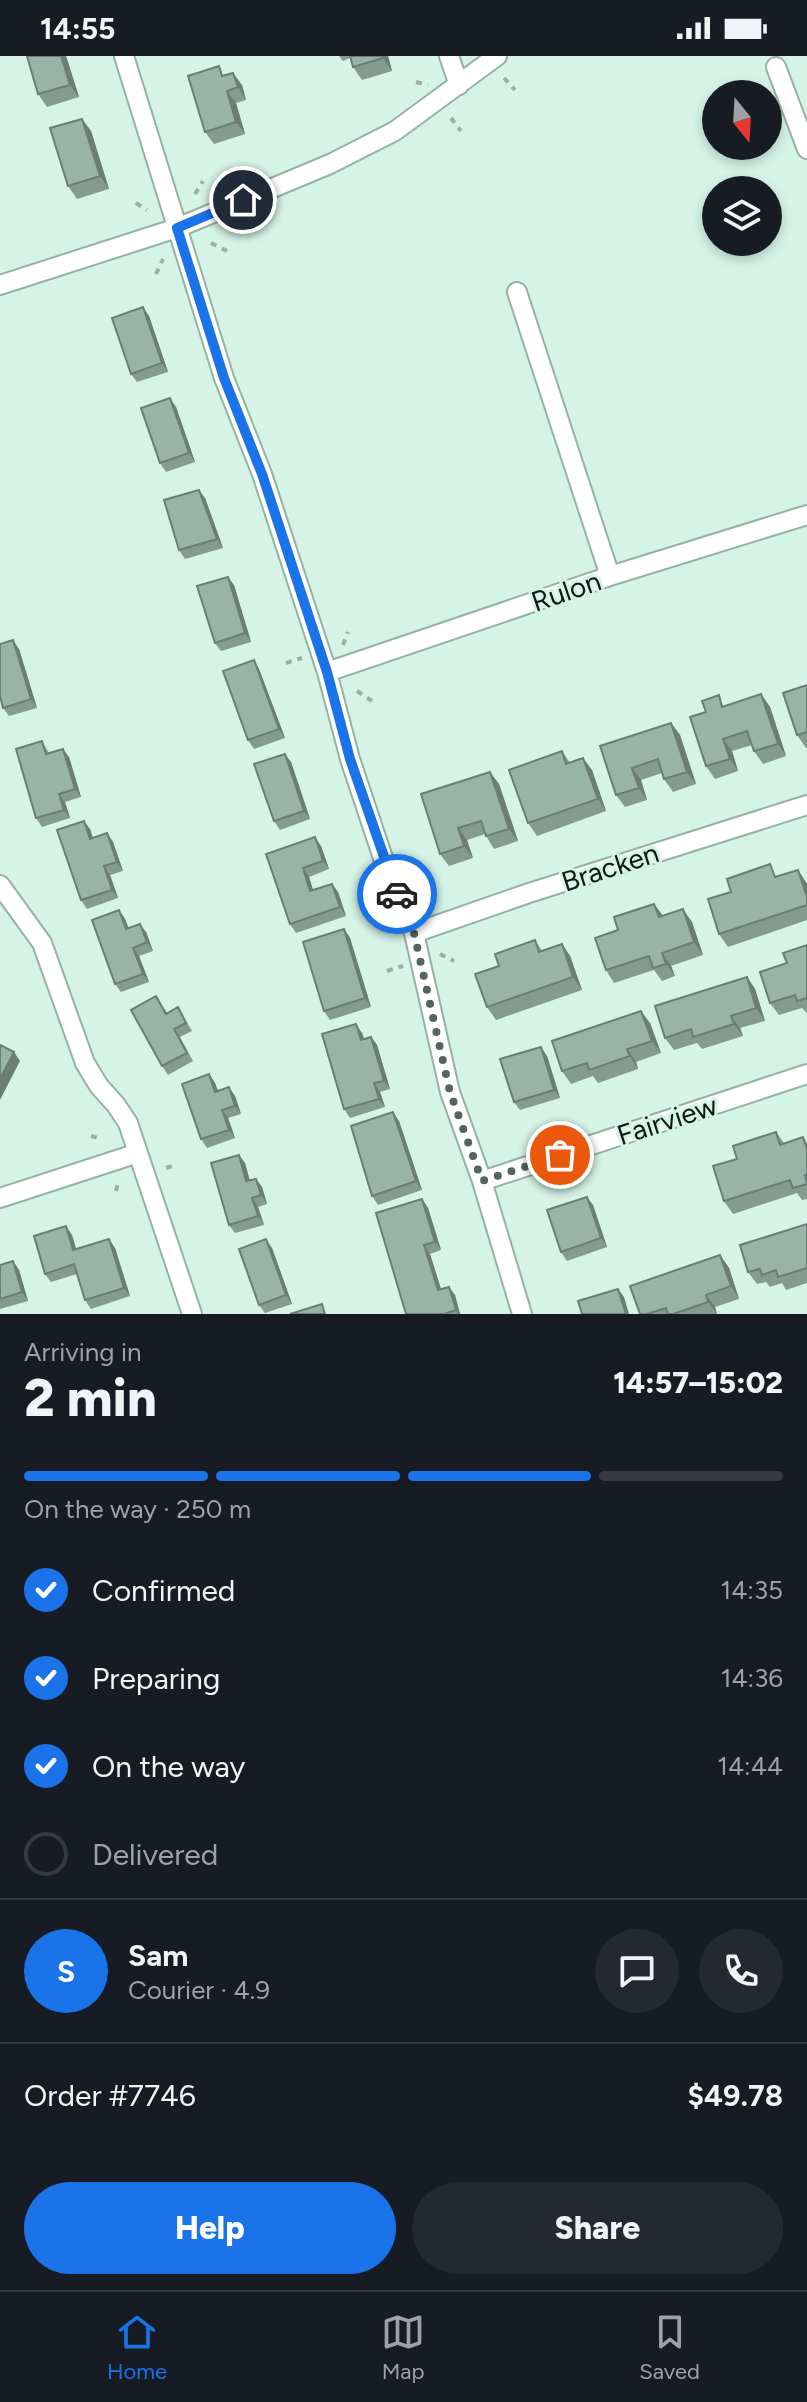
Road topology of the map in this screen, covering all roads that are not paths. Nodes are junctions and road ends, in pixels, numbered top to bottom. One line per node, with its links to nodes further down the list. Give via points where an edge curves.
1 (124, 56): 7 (street)
2 (449, 56): 5 (street)
3 (497, 56): 5 (street)
4 (776, 67): 6 (street)
5 (459, 85): 7 (street, via 395,131 330,164)
6 (807, 149)
7 (177, 228): 8 (street); 12 (street)
8 (0, 285)
9 (517, 292): 11 (street)
10 (807, 515): 11 (street, Rulon)
11 (610, 576): 12 (street, Rulon)
12 (327, 672): 15 (street, via 388,873)
13 (807, 805): 15 (street, Bracken)
14 (0, 885): 17 (street, via 42,943 85,1063 128,1123)
15 (414, 933): 18 (street, via 450,1092)
16 (807, 1074): 18 (street, Fairview)
17 (138, 1153): 19 (street); 20 (street)
18 (482, 1181): 21 (street)
19 (0, 1198)
20 (192, 1314)
21 (522, 1314)

